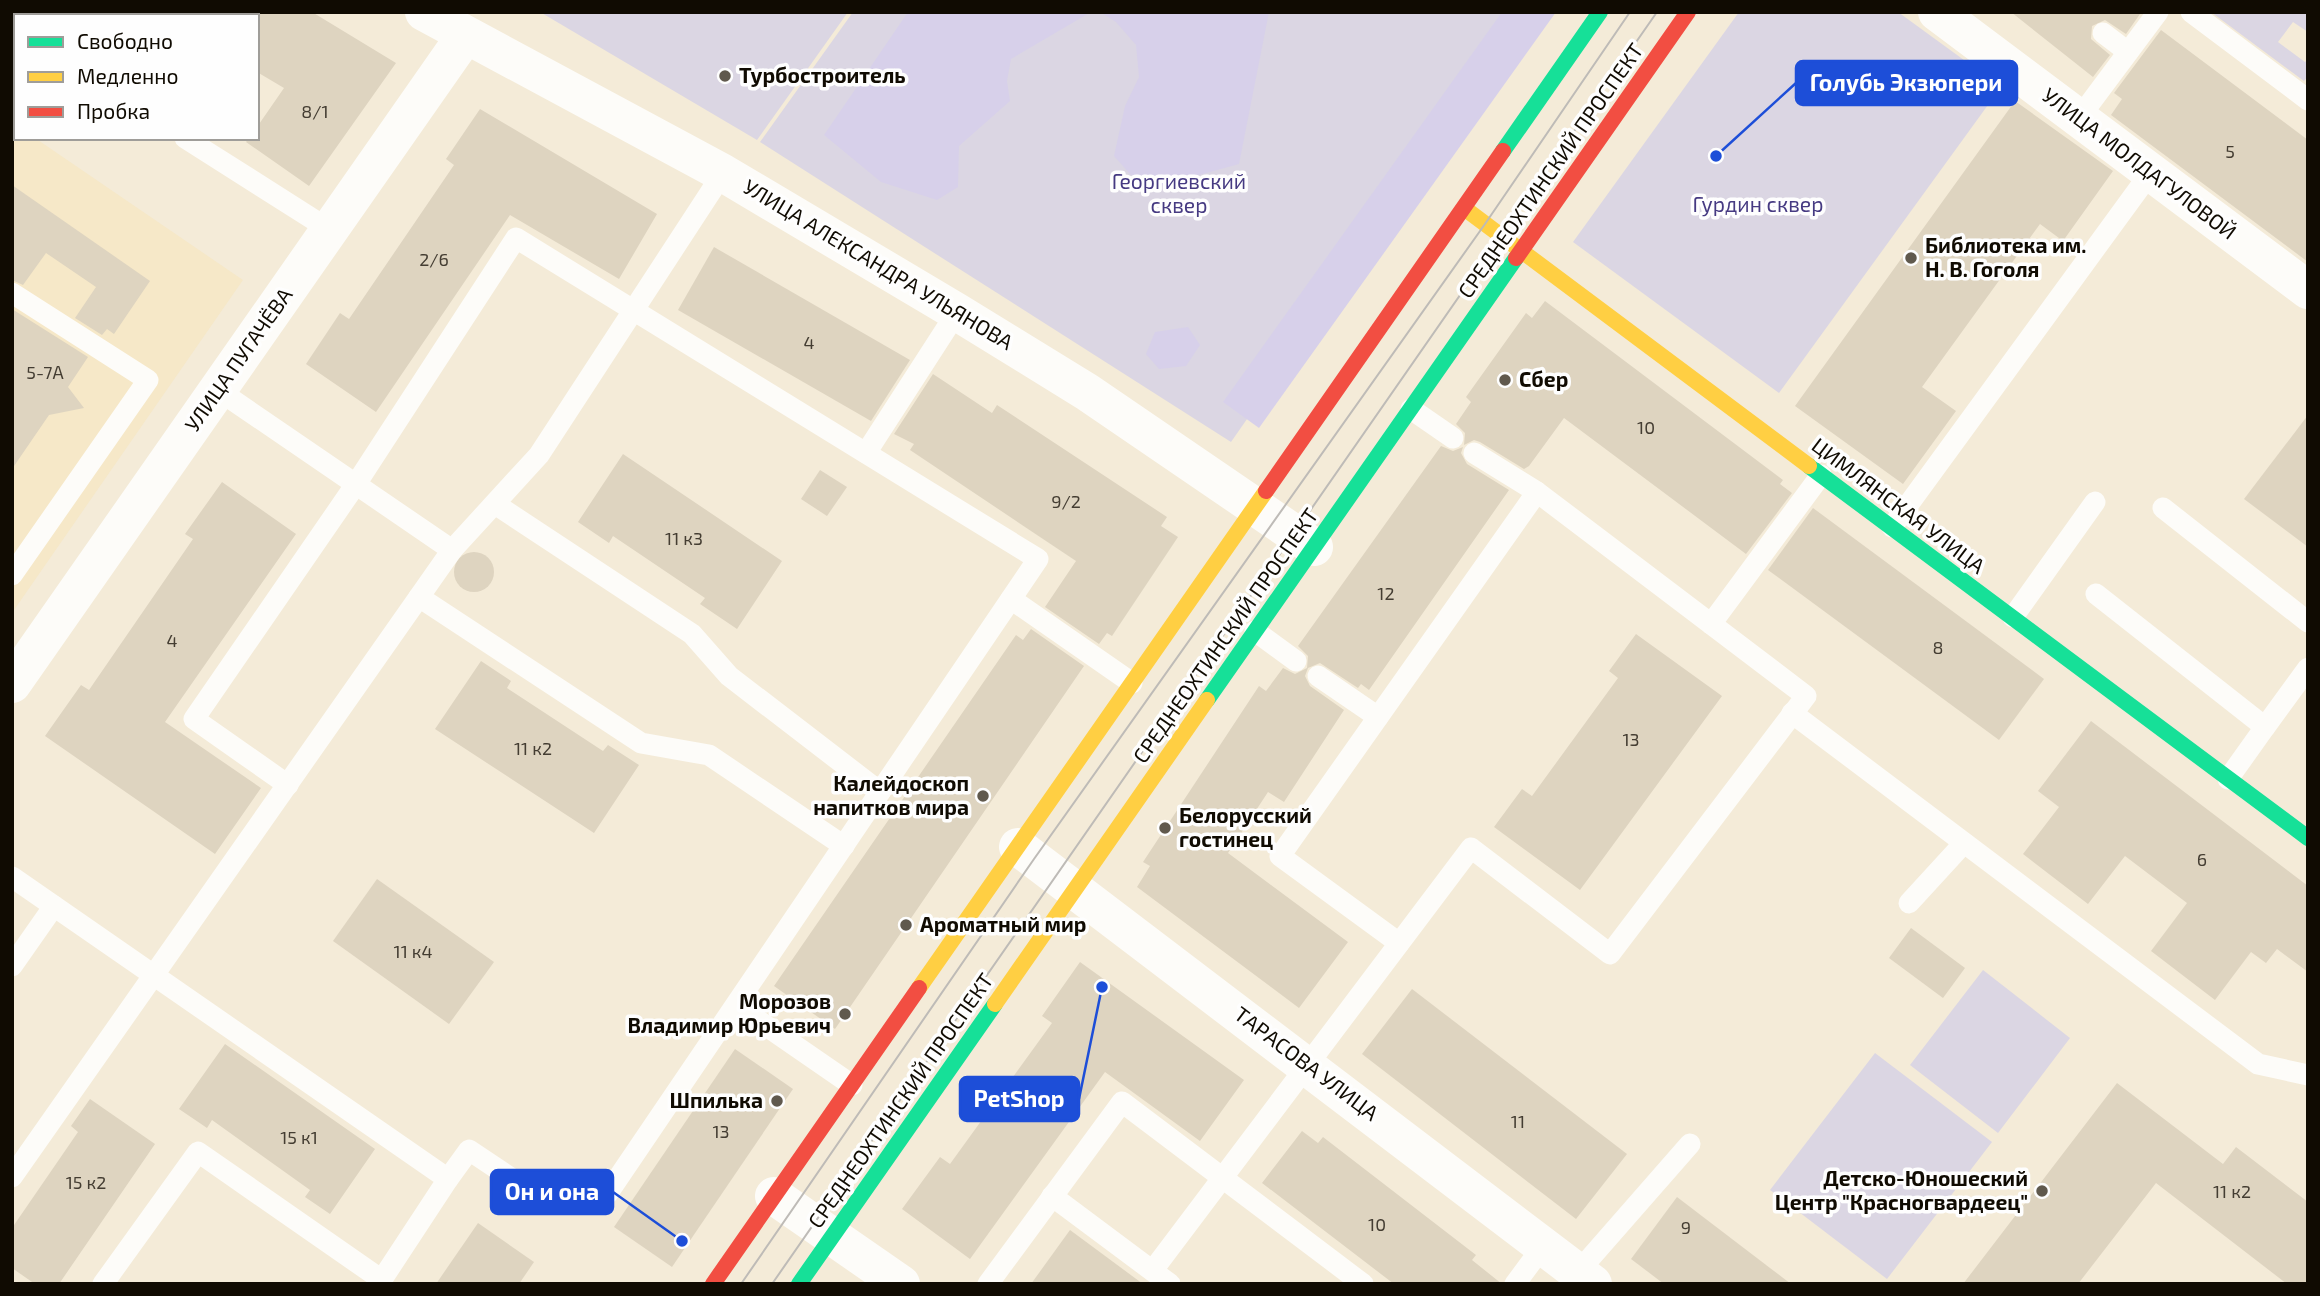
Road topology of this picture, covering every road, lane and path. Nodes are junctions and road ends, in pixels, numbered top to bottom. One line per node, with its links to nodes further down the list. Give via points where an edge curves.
1 (424, 12): 8 (street, УЛИЦА АЛЕКСАНДРА УЛЬЯНОВА)
2 (1600, 12): 15 (main road)
3 (1688, 12): 17 (main road, СРЕДНЕОХТИНСКИЙ ПРОСПЕКТ)
4 (1937, 12): 11 (street, УЛИЦА МОЛДАГУЛОВОЙ)
5 (2158, 12): 9 (lane)
6 (2191, 12): 10 (lane)
7 (2103, 33): 9 (lane)
8 (465, 36): 14 (street, УЛИЦА АЛЕКСАНДРА УЛЬЯНОВА); 16 (street, УЛИЦА ПУГАЧЁВА)
9 (2128, 52): 11 (lane)
10 (2308, 100)
11 (2079, 118): 13 (street, УЛИЦА МОЛДАГУЛОВОЙ)
12 (188, 140): 16 (lane)
13 (2151, 172): 18 (street, УЛИЦА МОЛДАГУЛОВОЙ); 34 (lane)
14 (723, 173): 20 (lane); 21 (street, УЛИЦА АЛЕКСАНДРА УЛЬЯНОВА)
15 (1464, 208): 17 (main road, ЦИМЛЯНСКАЯ УЛИЦА); 32 (main road)
16 (330, 230): 22 (street, УЛИЦА ПУГАЧЁВА)
17 (1521, 251): 23 (main road, СРЕДНЕОХТИНСКИЙ ПРОСПЕКТ); 27 (main road, ЦИМЛЯНСКАЯ УЛИЦА)
18 (2308, 290)
19 (12, 293): 37 (lane, via 148,380)
20 (634, 310): 25 (lane); 28 (lane, via 516,238); 31 (lane, via 539,456)
21 (957, 312): 25 (lane); 32 (street, УЛИЦА АЛЕКСАНДРА УЛЬЯНОВА, via 1087,392)
22 (218, 390): 28 (lane); 49 (street, УЛИЦА ПУГАЧЁВА)
23 (1410, 408): 24 (lane); 35 (main road, СРЕДНЕОХТИНСКИЙ ПРОСПЕКТ)
24 (1453, 438)
25 (866, 453): 40 (lane, via 1038,559)
26 (1474, 453): 29 (lane)
27 (1821, 475): 34 (main road, ЦИМЛЯНСКАЯ УЛИЦА); 43 (lane)
28 (356, 484): 36 (lane); 54 (lane, via 194,719)
29 (1537, 492): 43 (lane); 51 (lane)
30 (2095, 502): 41 (lane)
31 (495, 504): 36 (lane); 55 (lane, via 692,634 729,676)
32 (1255, 507): 35 (street, УЛИЦА АЛЕКСАНДРА УЛЬЯНОВА); 48 (main road)
33 (2163, 508): 42 (lane)
34 (1892, 527): 41 (main road, ЦИМЛЯНСКАЯ УЛИЦА)
35 (1314, 547): 44 (main road, СРЕДНЕОХТИНСКИЙ ПРОСПЕКТ)
36 (453, 550): 39 (lane)
37 (12, 575)
38 (2096, 594): 52 (lane)
39 (419, 597): 54 (lane); 58 (lane, via 641,743 709,755)
40 (1011, 599): 48 (lane); 55 (lane)
41 (2013, 618): 53 (main road, ЦИМЛЯНСКАЯ УЛИЦА)
42 (2308, 622)
43 (1710, 624): 50 (lane, via 1806,696)
44 (1255, 631): 45 (lane); 61 (main road, СРЕДНЕОХТИНСКИЙ ПРОСПЕКТ)
45 (1296, 660)
46 (2308, 668): 52 (lane)
47 (1318, 676): 51 (lane)
48 (1132, 683): 59 (main road)
49 (12, 684)
50 (1792, 713): 57 (lane); 64 (lane, via 1610,954 1471,848)
51 (1378, 718): 64 (lane, via 1280,856)
52 (2265, 727): 53 (lane)
53 (2228, 779): 56 (main road, ЦИМЛЯНСКАЯ УЛИЦА)
54 (288, 785): 66 (lane)
55 (880, 792): 58 (lane)
56 (2304, 826)
57 (1964, 843): 62 (lane); 69 (lane, via 2258,1064)
58 (844, 846): 67 (lane)
59 (1018, 847): 61 (street, ТАРАСОВА УЛИЦА); 70 (main road)
60 (12, 877): 63 (lane)
61 (1075, 888): 68 (street, ТАРАСОВА УЛИЦА); 77 (main road, СРЕДНЕОХТИНСКИЙ ПРОСПЕКТ)
62 (1909, 904)
63 (54, 906): 65 (lane); 66 (lane)
64 (1399, 943): 68 (lane)
65 (12, 966)
66 (154, 976): 72 (lane); 74 (lane)
67 (736, 1006): 70 (lane); 74 (lane, via 608,1193 544,1200 469,1150)
68 (1307, 1065): 73 (lane); 78 (street, ТАРАСОВА УЛИЦА)
69 (2308, 1074)
70 (852, 1085): 75 (main road)
71 (1690, 1144): 80 (lane)
72 (12, 1177)
73 (1223, 1177): 76 (lane, via 1122,1102); 79 (lane); 88 (lane)
74 (448, 1179): 81 (lane)
75 (774, 1196): 77 (street); 83 (main road)
76 (1052, 1196): 79 (lane); 86 (lane)
77 (832, 1236): 84 (main road, СРЕДНЕОХТИНСКИЙ ПРОСПЕКТ); 85 (street)
78 (1544, 1245): 80 (street, ТАРАСОВА УЛИЦА); 89 (lane)
79 (1153, 1270): 87 (lane)
80 (1586, 1278)
81 (380, 1282): 82 (lane, via 198,1152)
82 (103, 1284)
83 (713, 1284)
84 (799, 1284)
85 (901, 1284)
86 (988, 1284)
87 (1170, 1284)
88 (1363, 1284)
89 (1515, 1284)

